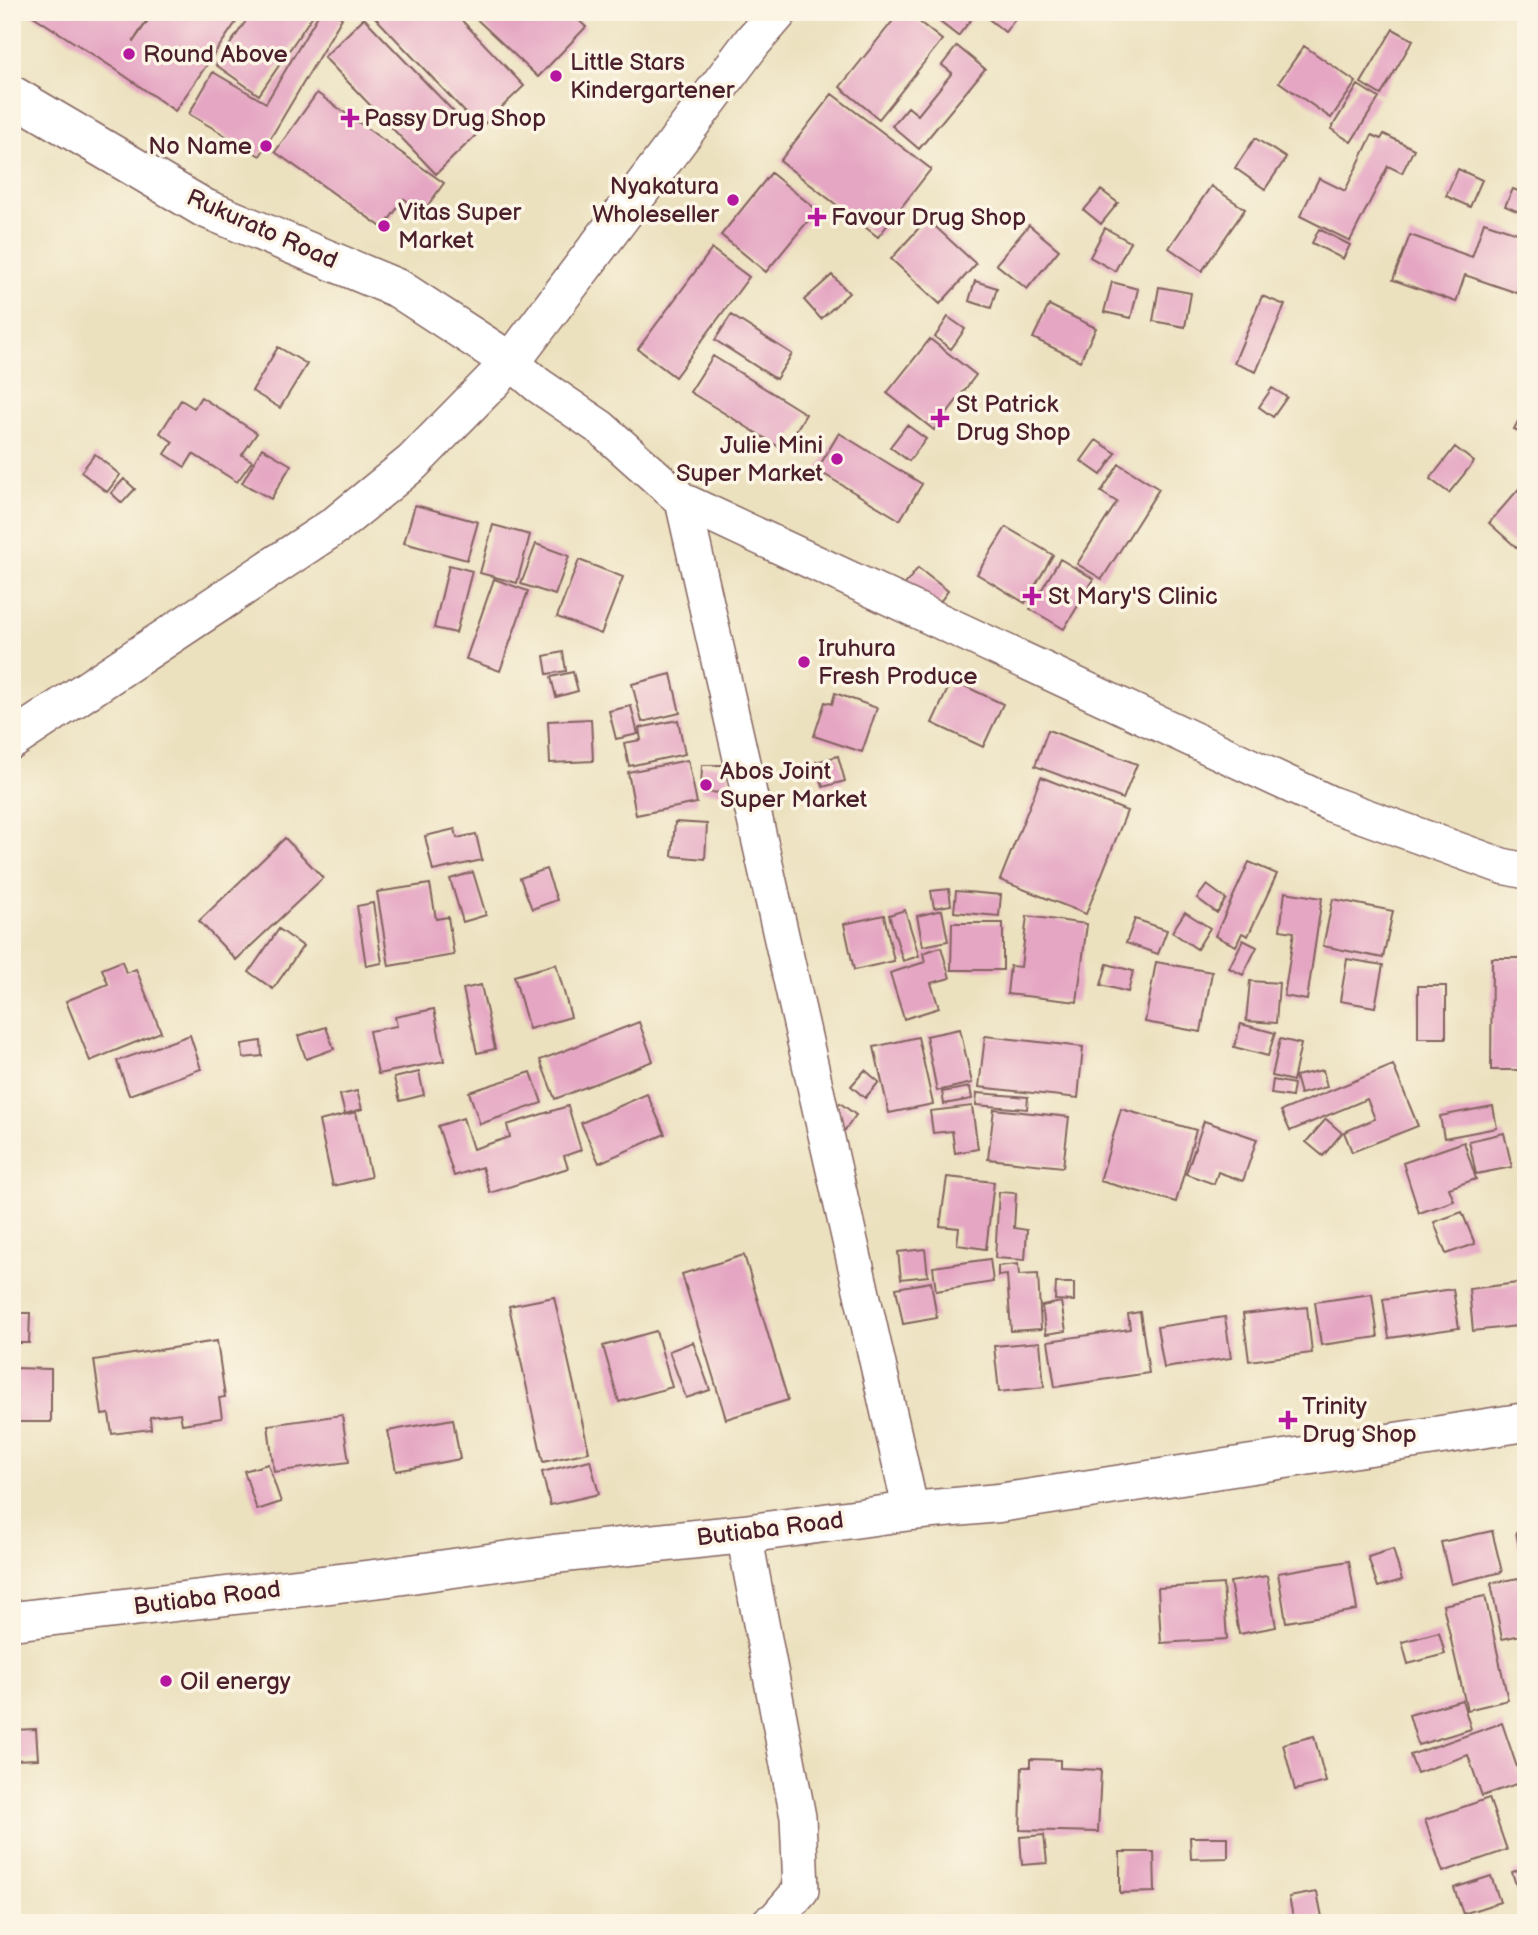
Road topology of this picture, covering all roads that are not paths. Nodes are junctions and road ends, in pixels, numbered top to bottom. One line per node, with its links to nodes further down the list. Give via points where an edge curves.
1 (778, 12): 3 (street)
2 (12, 95): 3 (street, Rukurato Road, via 204,208 399,289)
3 (511, 362): 4 (street, via 601,428); 5 (street, via 412,463 336,525)
4 (683, 501): 6 (street, via 1331,804); 8 (street)
5 (12, 740)
6 (1526, 871)
7 (1526, 1422): 8 (street, Butiaba Road, via 999,1503)
8 (911, 1511): 9 (street, Butiaba Road)
9 (744, 1534): 10 (street, Butiaba Road); 11 (street, via 798,1817 801,1858 801,1890)
10 (12, 1621)
11 (769, 1923)

